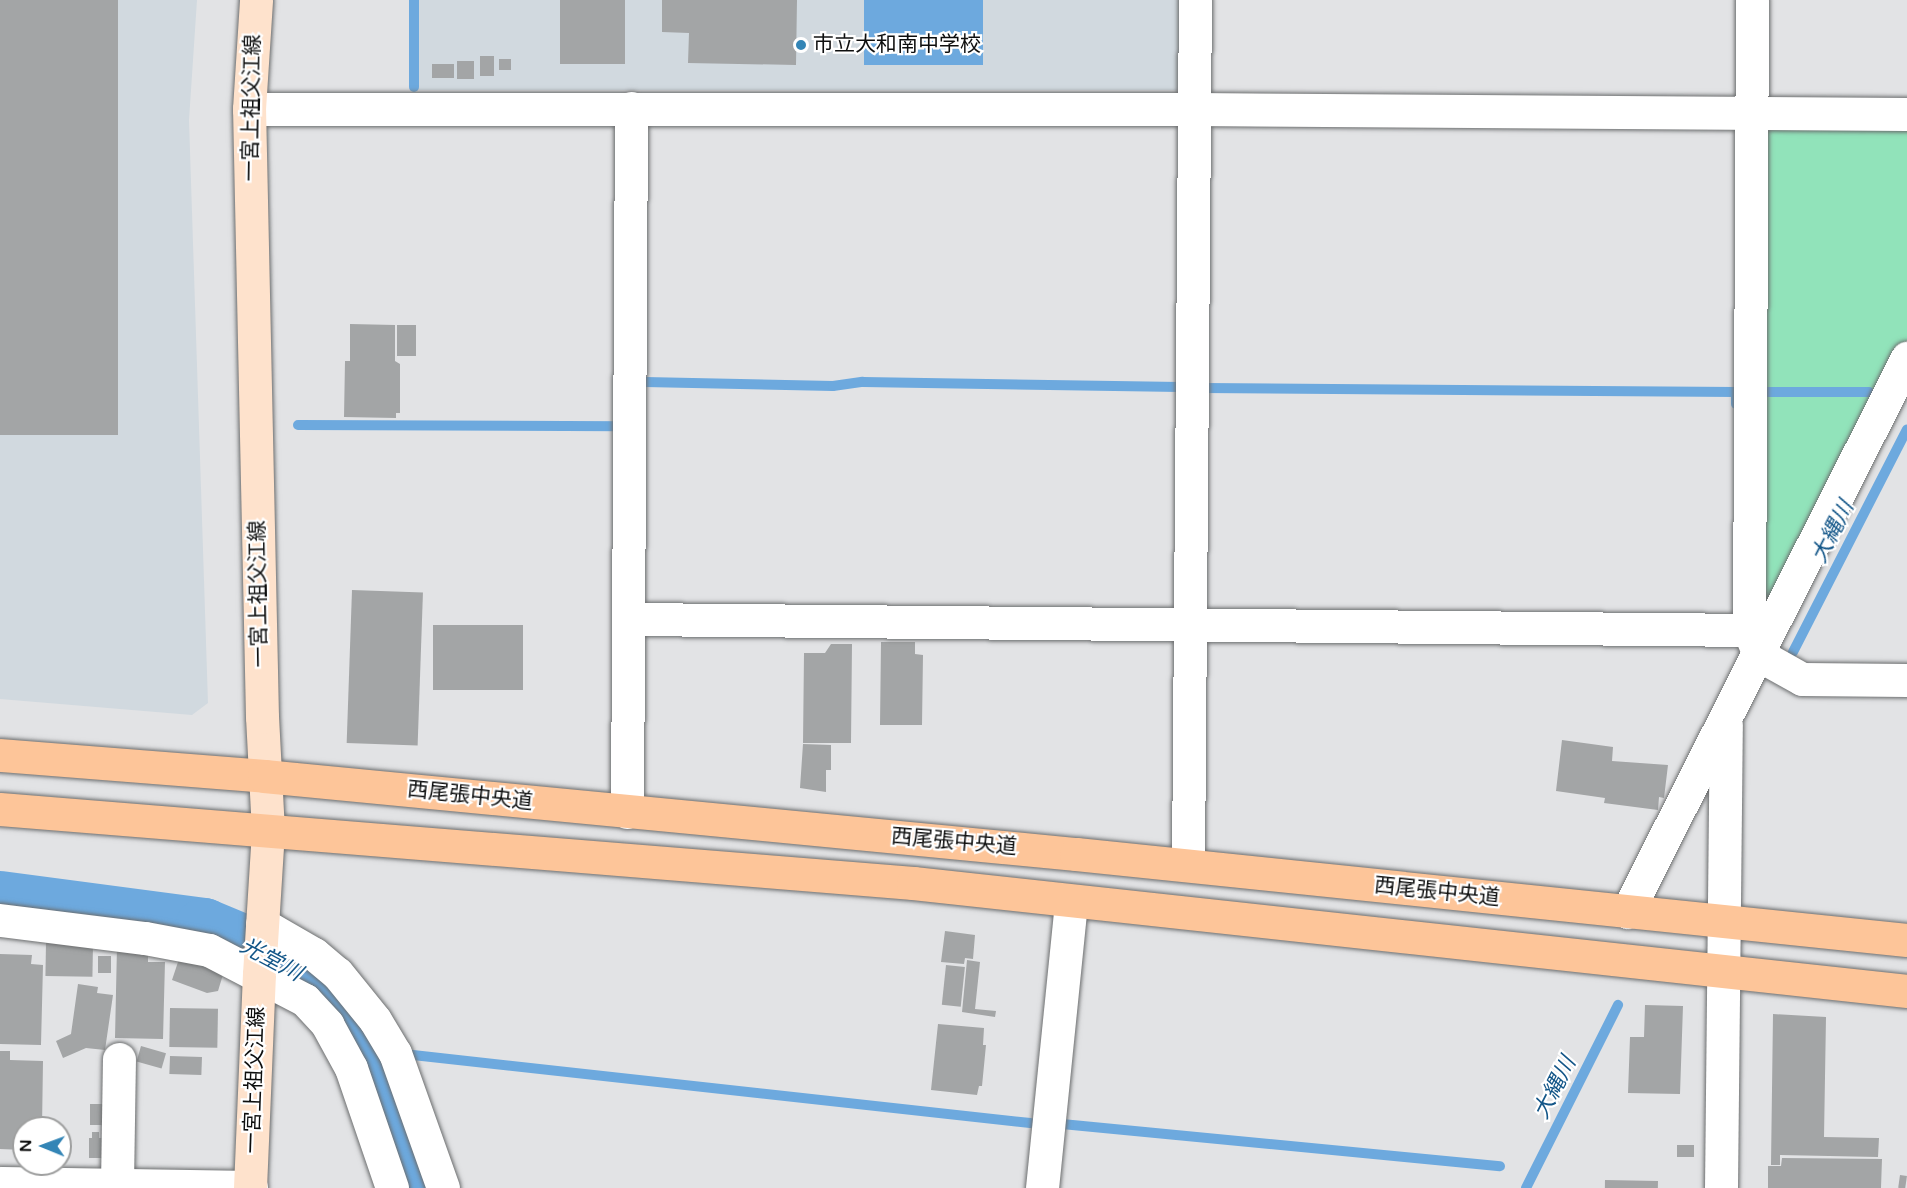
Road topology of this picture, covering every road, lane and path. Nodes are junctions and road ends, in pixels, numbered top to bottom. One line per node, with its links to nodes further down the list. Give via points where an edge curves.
1 (256, 0): 5 (main road, 一宮上祖父江線)
2 (1195, 0): 6 (street)
3 (1752, 0): 7 (street)
4 (632, 108): 5 (street); 6 (street); 10 (street)
5 (249, 109): 16 (main road, 一宮上祖父江線)
6 (1194, 109): 7 (street); 11 (street)
7 (1751, 114): 8 (street); 12 (street)
8 (1907, 114)
9 (1907, 358): 12 (street)
10 (630, 619): 11 (street); 18 (street)
11 (1189, 625): 12 (street); 20 (street)
12 (1754, 642): 13 (street, via 1802,679); 14 (street)
13 (1907, 680)
14 (1726, 718): 22 (street); 24 (street)
15 (0, 755): 16 (main road, 西尾張中央道)
16 (264, 776): 18 (main road, 西尾張中央道); 19 (main road, 一宮上祖父江線)
17 (0, 808): 19 (main road)
18 (627, 812): 20 (main road, 西尾張中央道)
19 (268, 831): 21 (main road, via 913,883); 25 (main road, 一宮上祖父江線)
20 (1188, 865): 22 (main road, 西尾張中央道)
21 (1071, 901): 28 (main road); 36 (street)
22 (1627, 912): 24 (main road, 西尾張中央道)
23 (0, 920): 27 (street, via 209,950)
24 (1726, 921): 26 (main road, 西尾張中央道); 28 (street)
25 (262, 929): 27 (main road, 一宮上祖父江線); 35 (street, via 314,954 337,973 375,1020 395,1053)
26 (1907, 940)
27 (259, 970): 33 (main road, 一宮上祖父江線); 34 (street, via 305,1000 327,1024 351,1068)
28 (1724, 971): 29 (main road); 37 (street)
29 (1907, 991)
30 (119, 1059): 32 (street)
31 (0, 1183): 32 (street)
32 (117, 1184): 33 (street)
33 (250, 1187)
34 (392, 1188)
35 (443, 1188)
36 (1042, 1188)
37 (1721, 1188)

